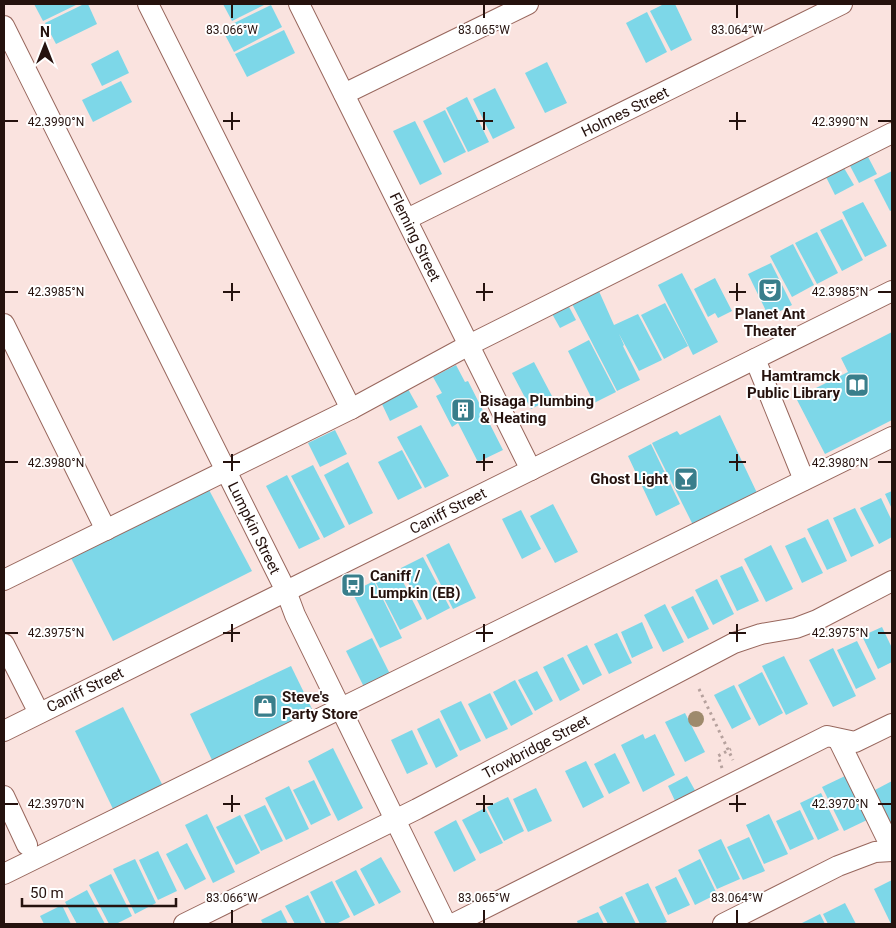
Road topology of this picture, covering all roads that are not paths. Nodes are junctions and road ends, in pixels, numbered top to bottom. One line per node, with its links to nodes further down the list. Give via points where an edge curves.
1 (148, 4): 13 (street)
2 (299, 4): 6 (street, Fleming Street)
3 (528, 4): 6 (street)
4 (842, 4): 8 (street, Holmes Street)
5 (4, 26): 16 (street, Lumpkin Street)
6 (344, 94): 8 (street, Fleming Street)
7 (892, 133): 11 (street)
8 (407, 220): 11 (street, Fleming Street)
9 (892, 291): 12 (street, Caniff Street)
10 (4, 324): 18 (street)
11 (469, 345): 13 (street); 15 (street, Fleming Street)
12 (755, 359): 15 (street, Caniff Street); 17 (street)
13 (352, 408): 16 (street)
14 (892, 437): 17 (street)
15 (531, 470): 21 (street, Caniff Street)
16 (226, 471): 18 (street); 21 (street, Lumpkin Street)
17 (804, 480): 23 (street)
18 (106, 530): 19 (street)
19 (4, 580)
20 (892, 581): 29 (street, Trowbridge Street, via 803,626 734,643)
21 (286, 591): 23 (street, Lumpkin Street, via 294,615); 24 (street, Caniff Street)
22 (4, 644): 24 (street)
23 (340, 708): 29 (street, Lumpkin Street); 32 (street)
24 (39, 713): 26 (street, Caniff Street)
25 (892, 724): 27 (street, via 855,742)
26 (4, 731)
27 (838, 739): 31 (street); 35 (street, via 827,736)
28 (4, 796): 30 (street)
29 (396, 820): 33 (street, Trowbridge Street); 34 (street, Lumpkin Street)
30 (27, 845)
31 (892, 850): 36 (street, via 875,852 838,866)
32 (4, 874)
33 (184, 924)
34 (446, 924)
35 (452, 924)
36 (723, 924)

